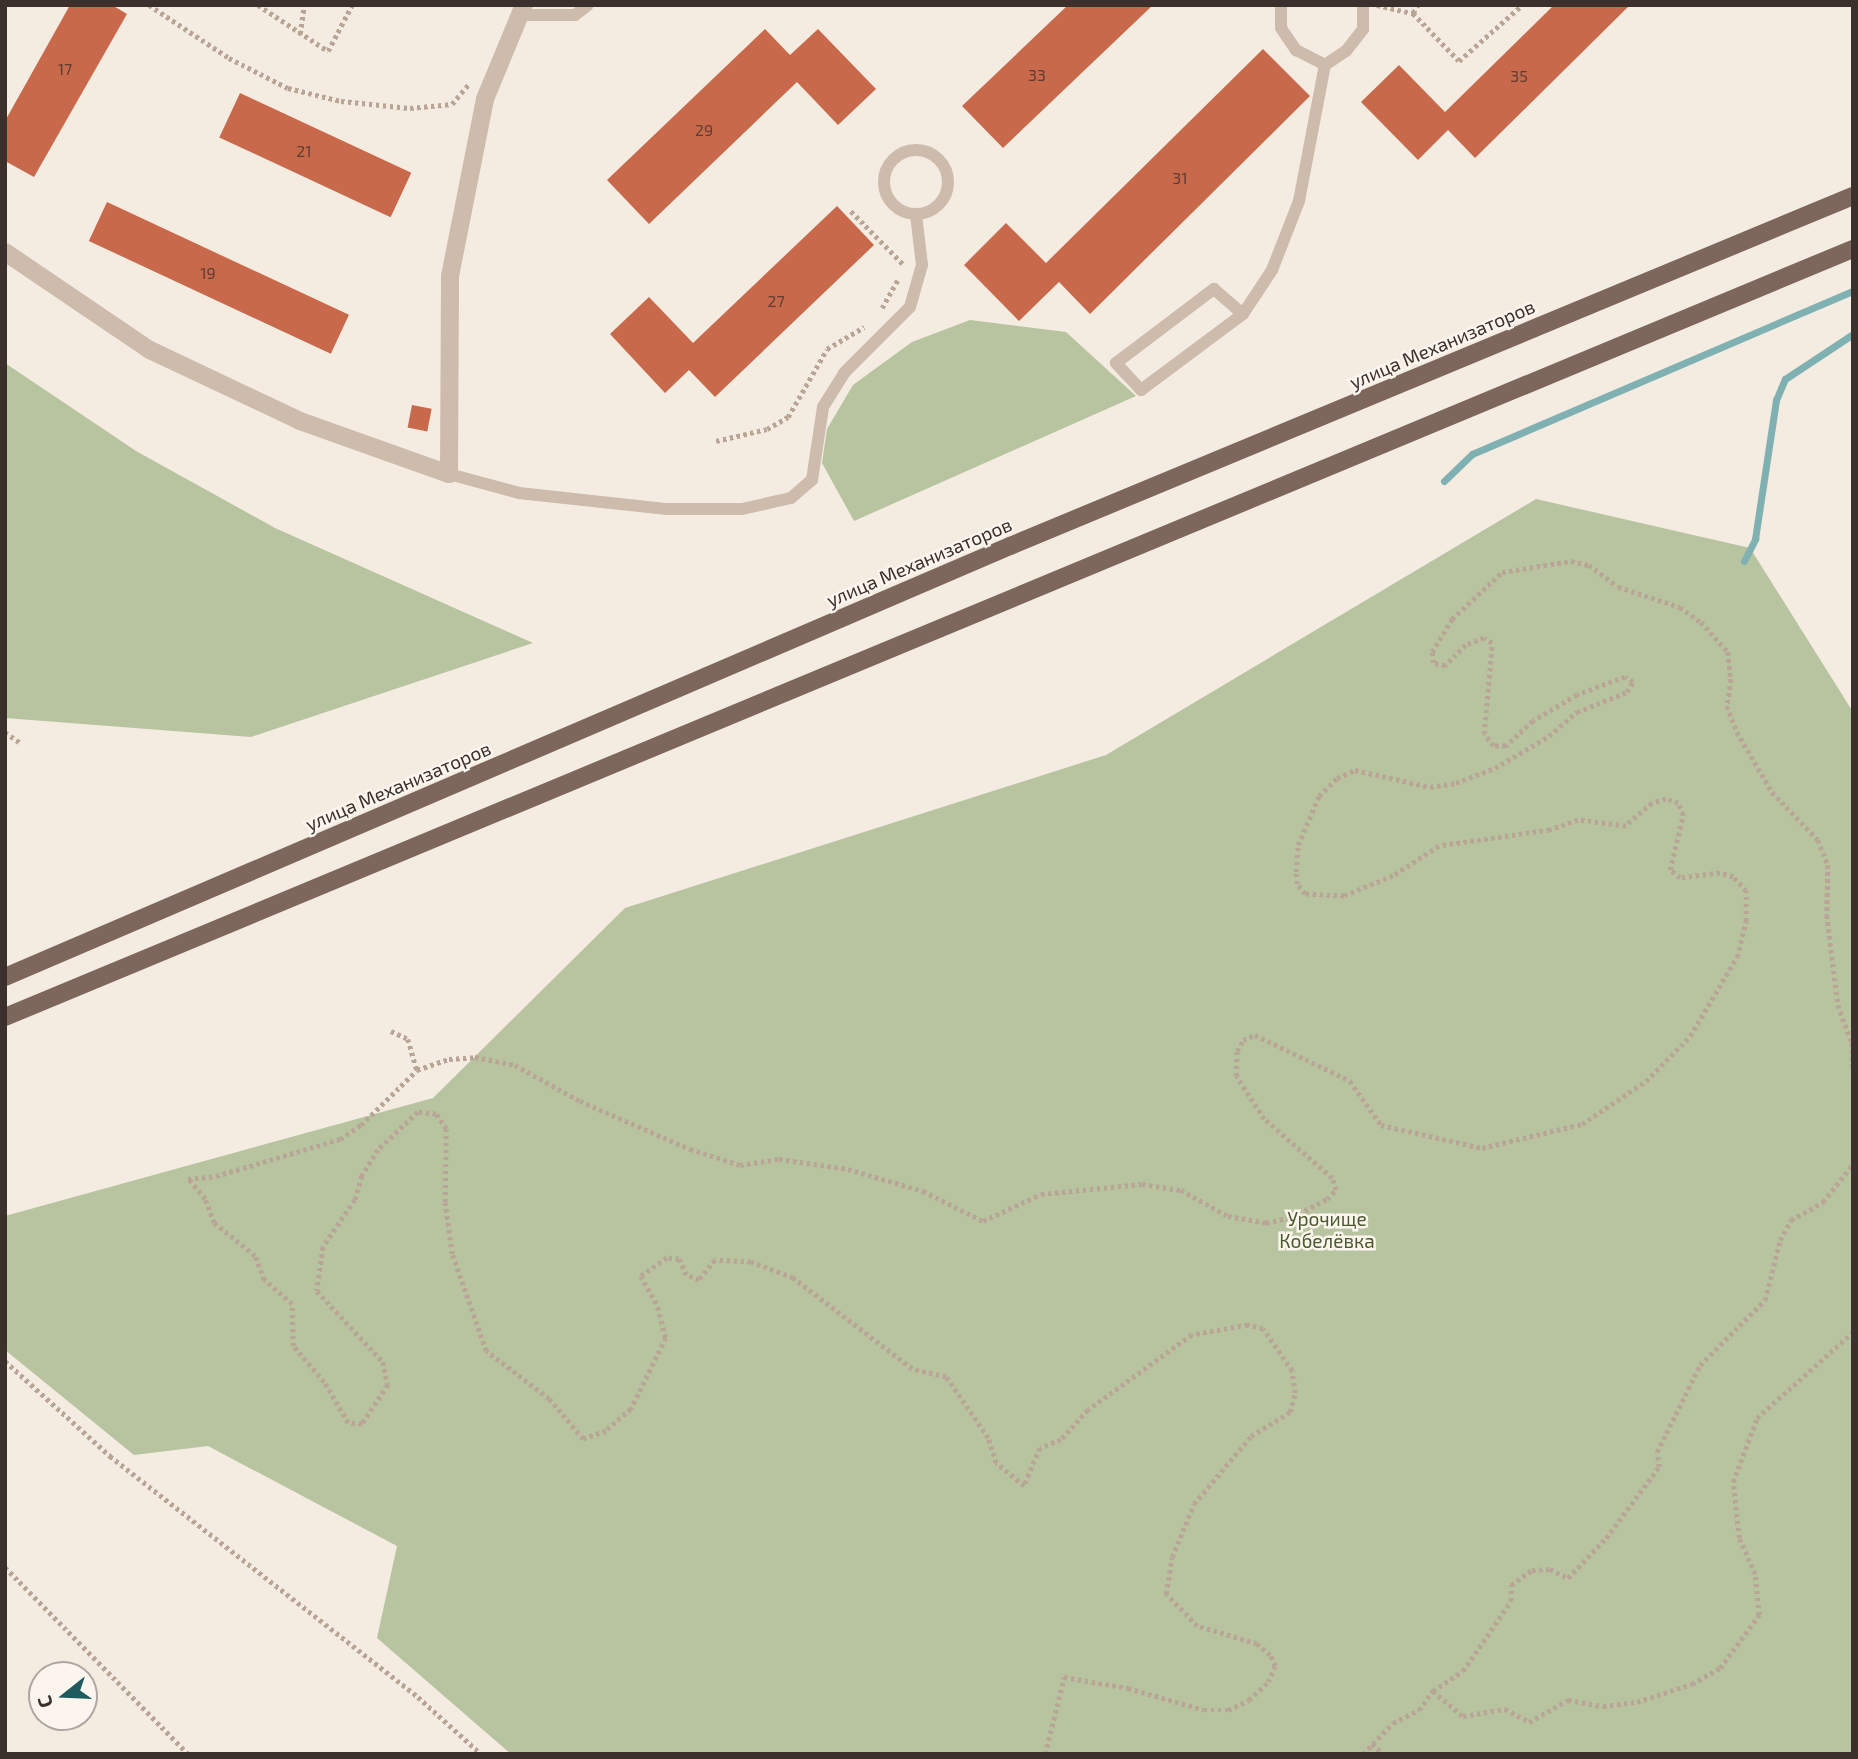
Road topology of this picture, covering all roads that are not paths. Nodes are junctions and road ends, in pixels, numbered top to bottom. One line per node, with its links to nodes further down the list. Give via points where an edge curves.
1 (588, 5): 4 (lane, via 575,15)
2 (1281, 5): 5 (lane, via 1281,28 1296,50)
3 (1363, 5): 5 (lane, via 1363,30 1346,51)
4 (522, 10): 11 (street, via 485,99 450,276 446,349)
5 (1325, 65): 10 (lane, via 1299,201 1272,270)
6 (1853, 196): 12 (main road, улица Механизаторов, via 1010,546)
7 (916, 215): 7 (lane, via 938,207 949,187 945,164 927,150 904,150 887,165 883,188 895,207); 11 (lane, via 922,265 910,307 837,384 823,407 813,480 792,498 742,509 667,509 519,493)
8 (1853, 249): 13 (main road)
9 (5, 252): 11 (street, via 150,350 300,421)
10 (1243, 314): 10 (lane, via 1141,390 1116,363 1214,289)
11 (449, 474)
12 (5, 977)
13 (5, 1017)

